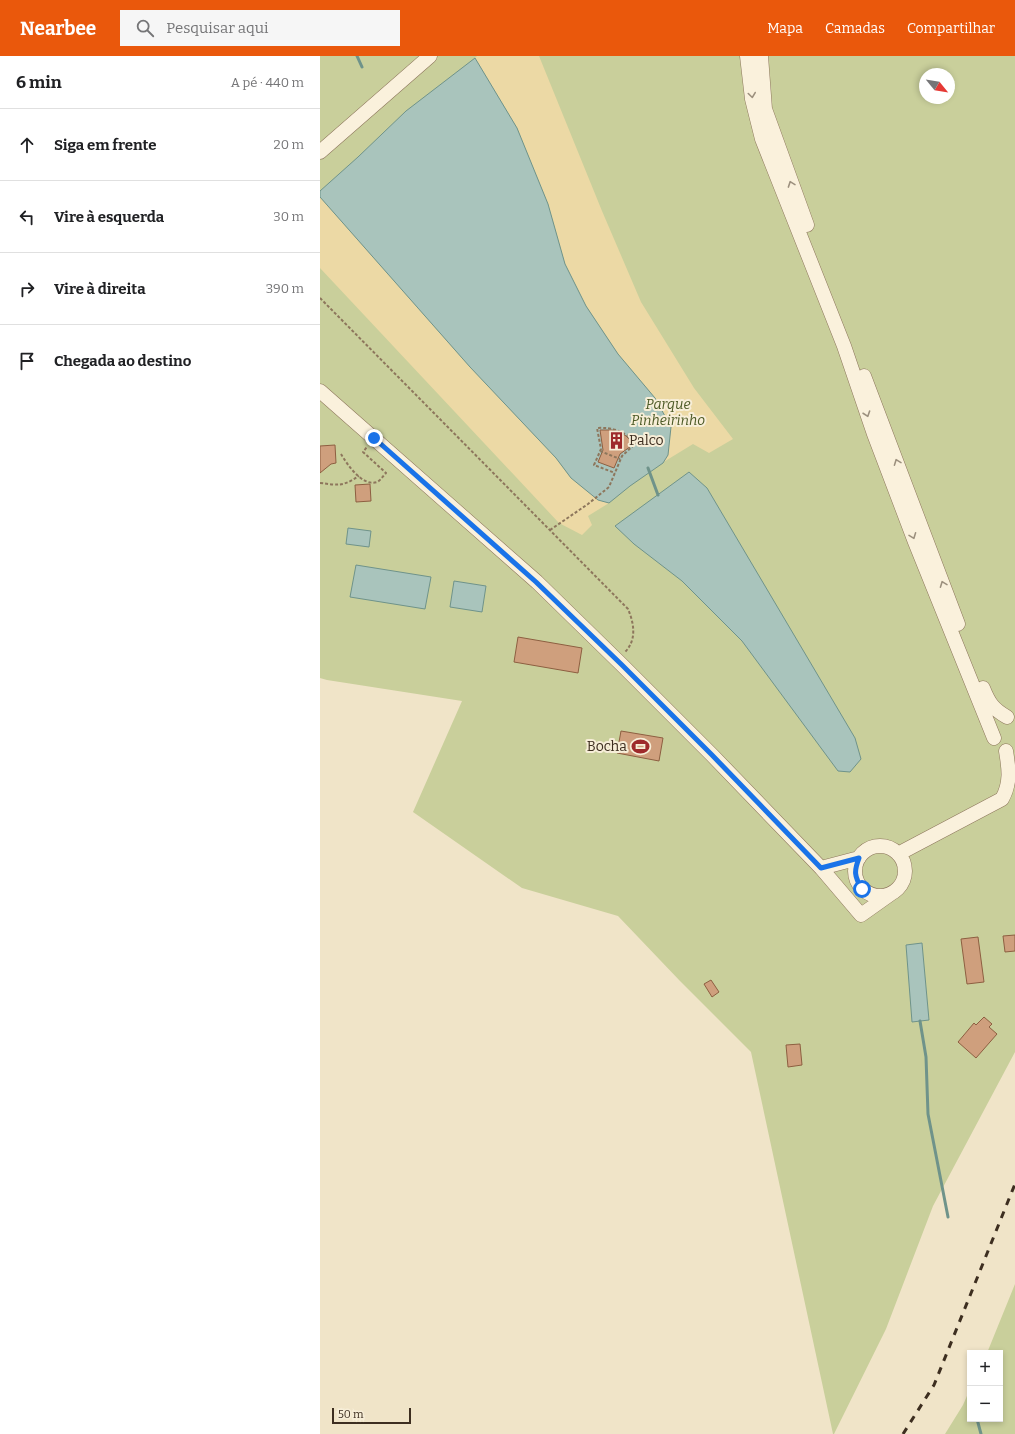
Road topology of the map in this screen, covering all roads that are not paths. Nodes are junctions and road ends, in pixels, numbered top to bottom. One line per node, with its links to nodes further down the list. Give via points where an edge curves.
1 (430, 56): 4 (lane)
2 (747, 56): 7 (lane, one-way to 7, via 752,99 762,139 844,346 912,535)
3 (761, 56): 6 (lane, one-way to 3, via 995,710 988,702 814,246 765,109)
4 (320, 152)
5 (320, 391): 11 (lane, via 536,582 712,755)
6 (1011, 718): 7 (lane, via 999,722 994,729)
7 (994, 738): 8 (lane, via 998,746)
8 (1010, 751): 9 (lane, via 1009,777 1002,799)
9 (898, 854): 10 (lane, via 889,848 878,847 867,850); 12 (lane, via 904,864 904,875 900,885)
10 (859, 858): 11 (lane); 12 (lane, via 855,868 856,879 862,889 871,895 882,896)
11 (821, 868): 12 (lane, via 861,915)
12 (892, 893)

